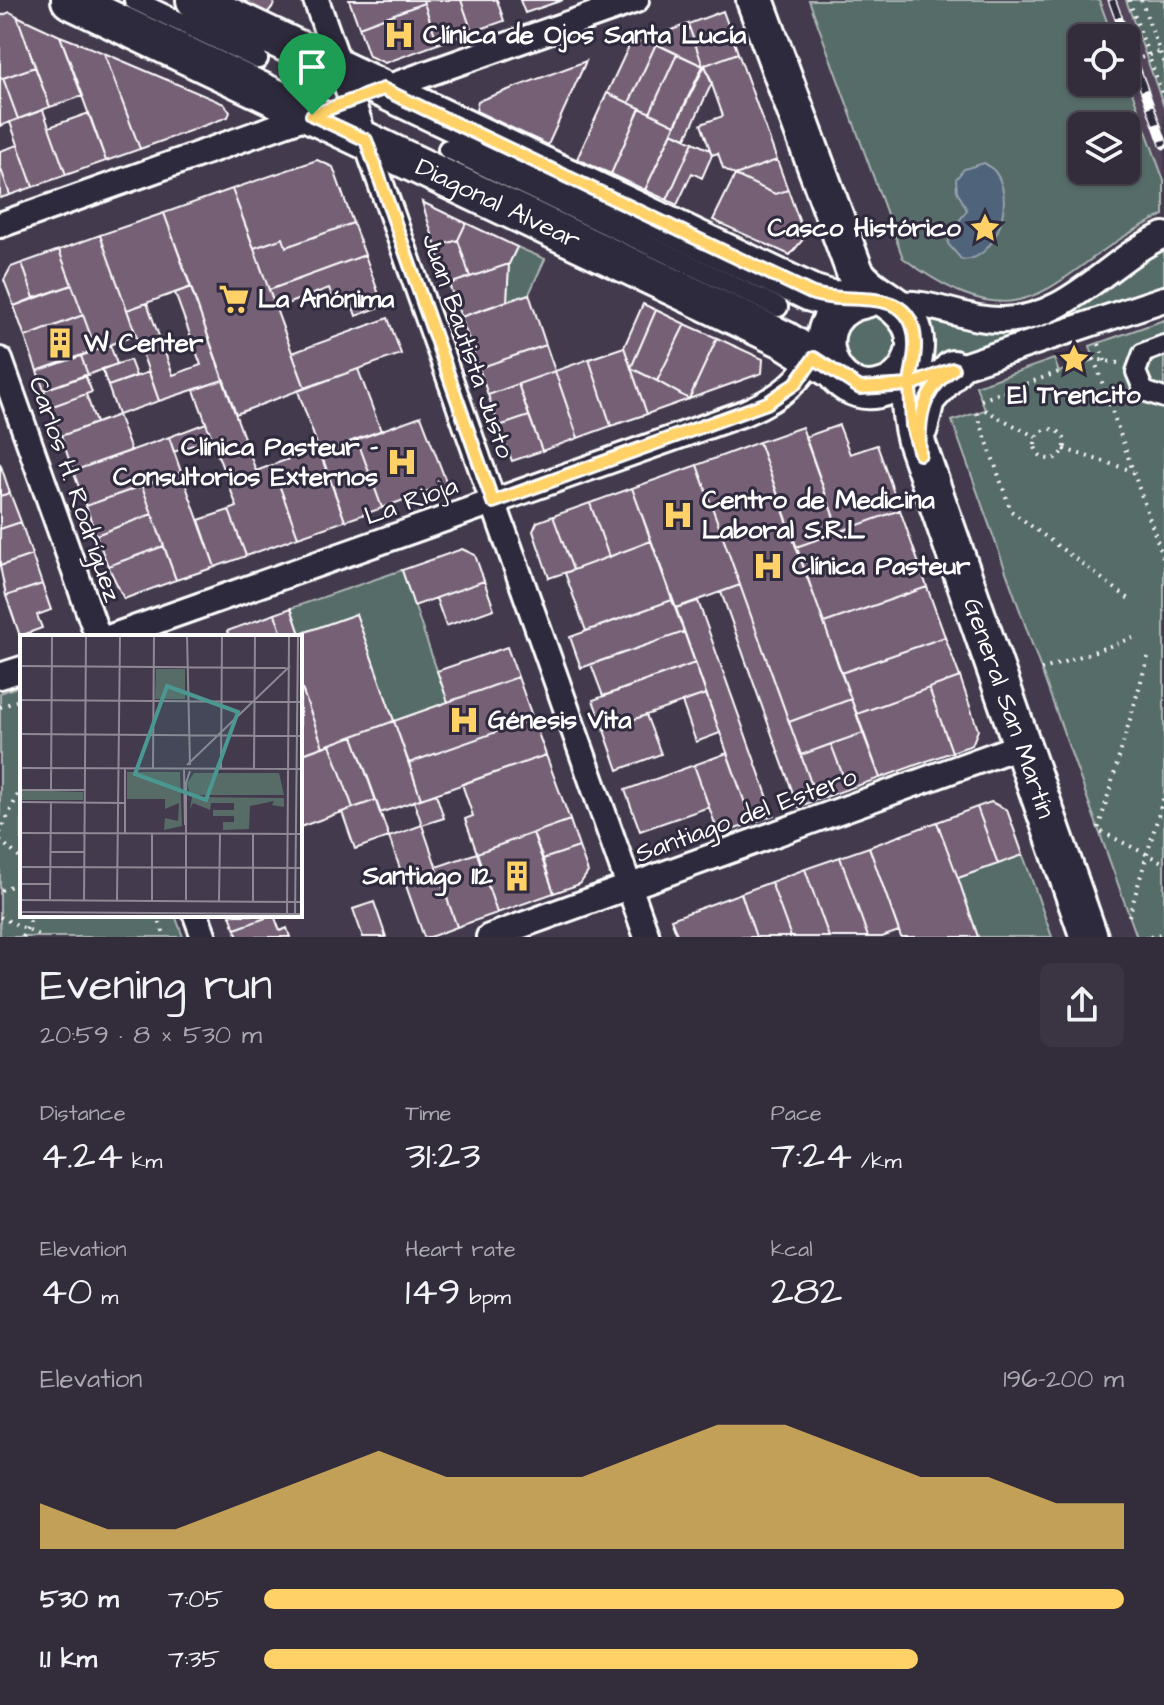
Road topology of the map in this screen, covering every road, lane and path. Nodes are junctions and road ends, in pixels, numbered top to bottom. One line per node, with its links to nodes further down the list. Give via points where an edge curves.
1 (70, 0): 12 (main road, Diagonal Alvear)
2 (134, 0): 12 (street)
3 (195, 0): 12 (main road, Diagonal Alvear)
4 (316, 0): 14 (street, Juan Bautista Justo)
5 (636, 0): 14 (street)
6 (755, 0): 22 (main road, General San Martín, via 851,264)
7 (1129, 0): 10 (path)
8 (1141, 0): 9 (path)
9 (1162, 51): 10 (path); 13 (path)
10 (1149, 55): 11 (path); 15 (path)
11 (1140, 58)
12 (258, 60): 14 (main road, Diagonal Alvear); 16 (main road, Diagonal Alvear)
13 (1164, 64)
14 (358, 86): 16 (street); 17 (street, Juan Bautista Justo); 18 (main road, Diagonal Alvear)
15 (1164, 99)
16 (312, 115): 17 (main road, Diagonal Alvear); 19 (street)
17 (366, 140): 18 (main road, Diagonal Alvear); 41 (street, Juan Bautista Justo)
18 (448, 150): 23 (main road, Diagonal Alvear); 23 (main road, Diagonal Alvear)
19 (0, 225)
20 (1164, 235): 22 (street, via 1061,304 1032,316 991,320 928,303)
21 (1164, 299): 30 (street)
22 (878, 301): 23 (main road, Diagonal Alvear, via 821,297); 28 (main road, via 841,309 829,324); 32 (main road, General San Martín, via 912,327)
23 (780, 308): 28 (main road, Diagonal Alvear)
24 (1098, 343): 27 (path)
25 (1164, 345): 29 (street, via 1149,349)
26 (0, 360): 44 (street, Carlos H. Rodríguez)
27 (1105, 361): 29 (path); 40 (path, via 1094,359)
28 (824, 364): 32 (main road, Diagonal Alvear, via 854,386); 41 (street, La Rioja, via 767,403)
29 (1136, 365): 33 (street, via 1144,391)
30 (953, 369): 32 (street); 39 (main road, via 922,407)
31 (1059, 372): 34 (path)
32 (901, 376): 39 (main road, General San Martín)
33 (1164, 398)
34 (981, 400)
35 (985, 410): 37 (path)
36 (977, 413): 43 (path, via 1011,511)
37 (1037, 438): 38 (path, via 1044,430 1054,430 1062,436); 38 (path, via 1035,448 1045,458 1058,457)
38 (1064, 449): 40 (path)
39 (920, 454): 53 (main road, General San Martín)
40 (1133, 471): 42 (path)
41 (493, 502): 45 (street, La Rioja); 62 (street, Juan Bautista Justo)
42 (1164, 560)
43 (1132, 601)
44 (97, 635)
45 (117, 635)
46 (1133, 638): 49 (path)
47 (1148, 657): 58 (path, via 1098,830)
48 (20, 670): 50 (street)
49 (1041, 670)
50 (0, 676)
51 (20, 700): 52 (path)
52 (0, 707)
53 (1022, 745): 62 (street, Santiago del Estero); 77 (main road, General San Martín)
54 (20, 790): 56 (path)
55 (1164, 796): 58 (path)
56 (0, 833)
57 (0, 840): 59 (path)
58 (1147, 854): 60 (path); 64 (path)
59 (20, 858)
60 (1164, 863)
61 (20, 883): 63 (path)
62 (629, 886): 75 (street, Santiago del Estero); 76 (street, Juan Bautista Justo)
63 (1, 890)
64 (1129, 916)
65 (0, 917): 69 (path)
66 (32, 917): 69 (path)
67 (158, 917): 73 (path)
68 (197, 917): 74 (street)
69 (28, 930): 71 (path); 72 (path)
70 (1164, 933): 78 (path)
71 (23, 937)
72 (43, 937)
73 (165, 937)
74 (204, 937)
75 (489, 937)
76 (647, 937)
77 (1089, 937)
78 (1150, 937)

